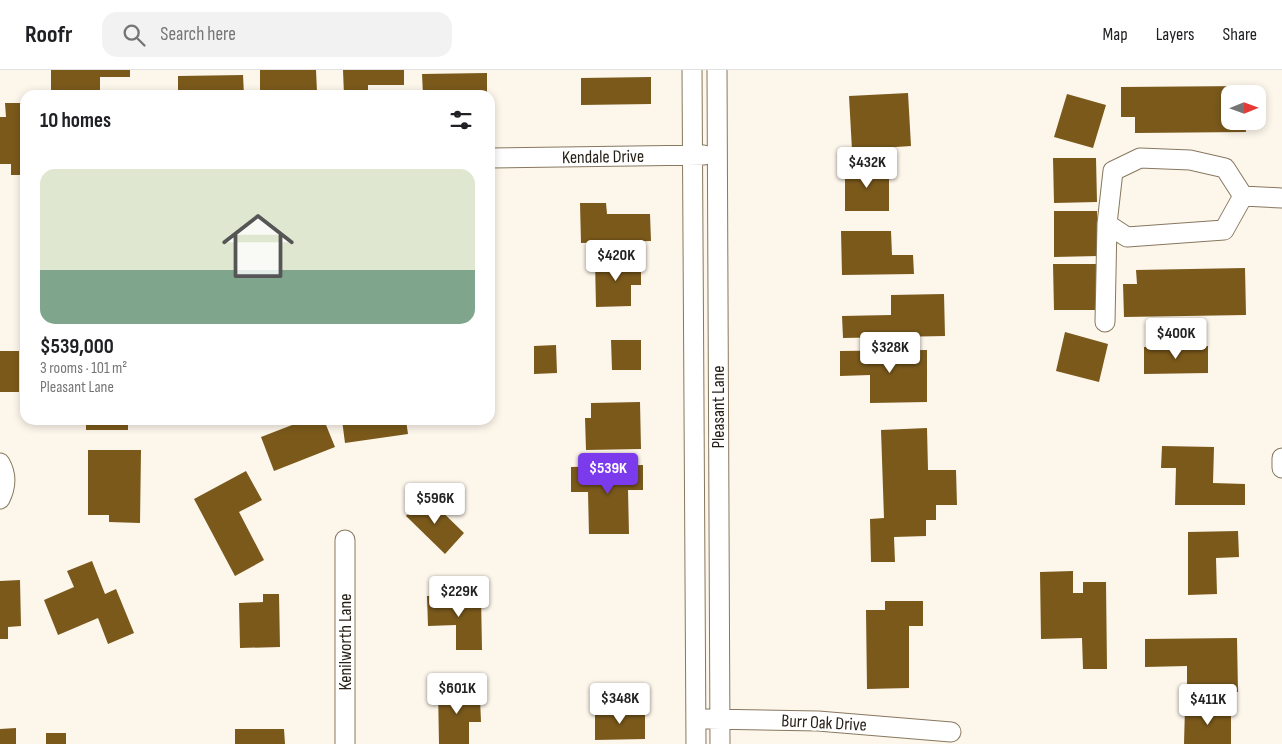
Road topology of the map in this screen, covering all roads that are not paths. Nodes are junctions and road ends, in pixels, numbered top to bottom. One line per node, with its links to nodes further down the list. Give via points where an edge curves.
1 (692, 70): 4 (street, Pleasant Lane)
2 (717, 70): 3 (street, Pleasant Lane)
3 (717, 155): 4 (street, Kendale Drive); 16 (street, Pleasant Lane)
4 (692, 156): 5 (street, Kendale Drive); 15 (street, Pleasant Lane)
5 (495, 158)
6 (1243, 196): 7 (street); 8 (street, via 1224,230 1126,238); 8 (street, via 1225,168 1190,160 1140,158 1113,171)
7 (1282, 198)
8 (1107, 224): 9 (street)
9 (1105, 322)
10 (1282, 458): 12 (street)
11 (0, 463): 13 (street, via 6,480)
12 (1282, 468)
13 (0, 500)
14 (345, 540): 20 (street, Kenilworth Lane)
15 (695, 643): 16 (street); 17 (street, Pleasant Lane)
16 (719, 643): 18 (street, Pleasant Lane)
17 (696, 719): 18 (street, Burr Oak Drive); 21 (street, Pleasant Lane)
18 (720, 719): 19 (street, Burr Oak Drive, via 818,721); 22 (street, Pleasant Lane)
19 (951, 732)
20 (345, 744)
21 (696, 744)
22 (720, 744)

